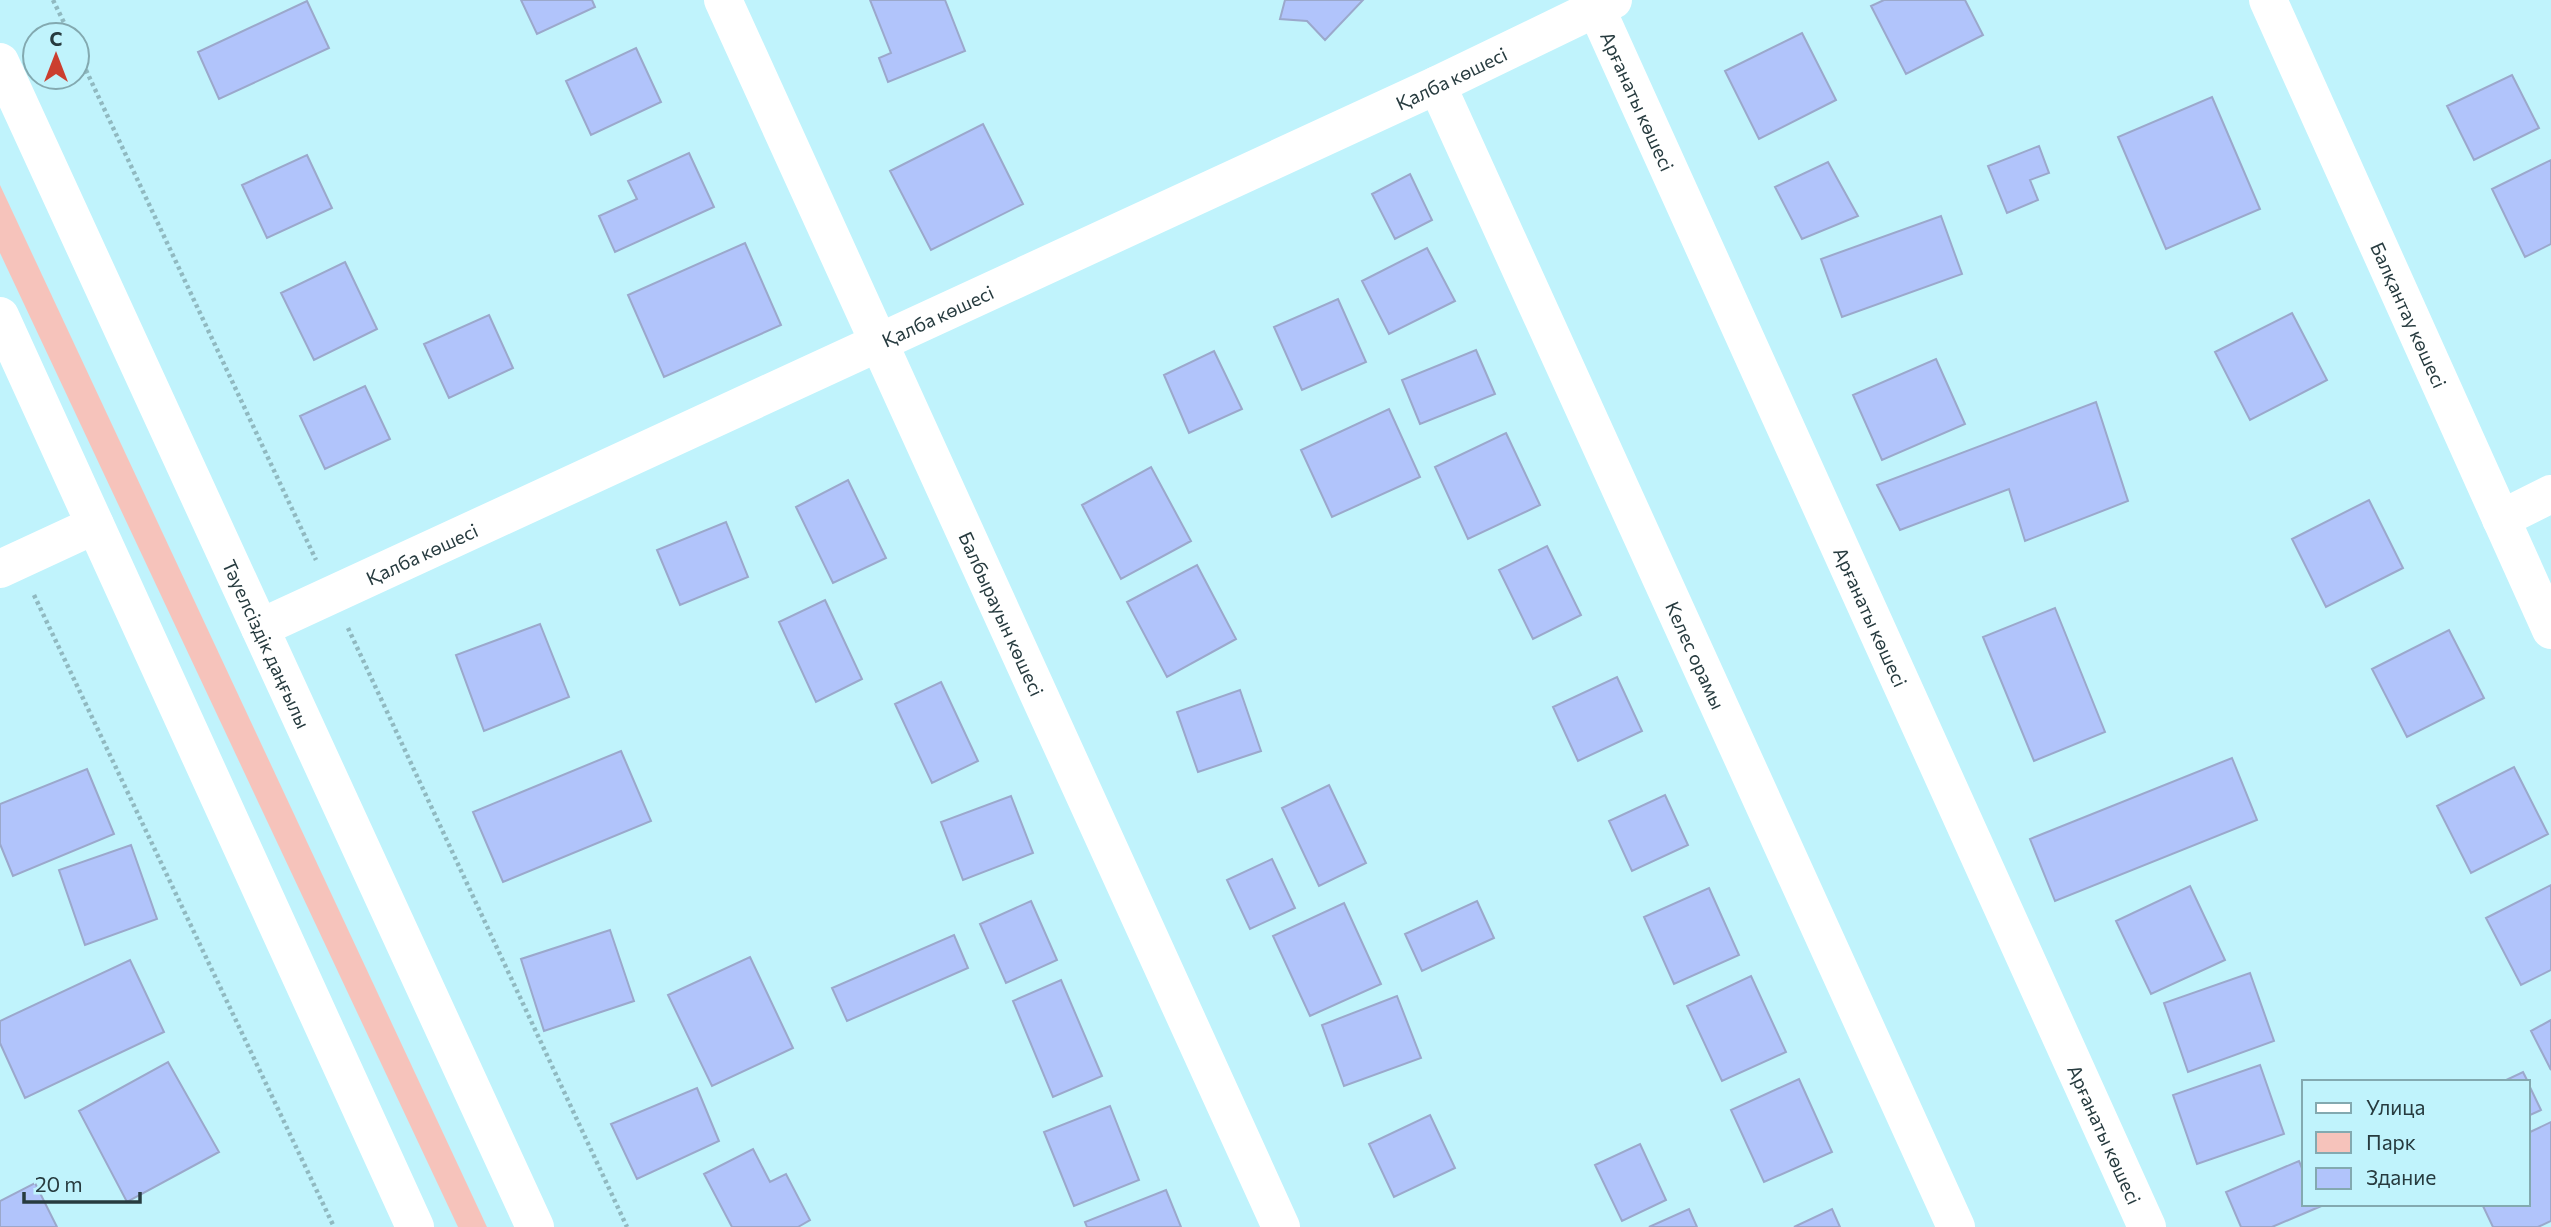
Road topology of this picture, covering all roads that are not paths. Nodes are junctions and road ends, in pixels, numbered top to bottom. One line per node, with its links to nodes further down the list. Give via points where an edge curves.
1 (723, 0): 7 (street, Балбырауын көшесі)
2 (2268, 0): 9 (street, Балқантау көшесі)
3 (1605, 4): 5 (street, Қалба көшесі); 18 (street, Арғанаты көшесі)
4 (0, 62): 12 (street, Тәуелсіздік даңғылы)
5 (1437, 85): 7 (street, Қалба көшесі); 17 (street, Келес орамы)
6 (0, 316): 10 (street)
7 (877, 342): 12 (street, Қалба көшесі); 16 (street, Балбырауын көшесі)
8 (2551, 494): 9 (street)
9 (2501, 519): 13 (street, Балқантау көшесі)
10 (96, 525): 11 (street); 14 (street)
11 (9, 565)
12 (260, 628): 15 (street, Тәуелсіздік даңғылы)
13 (2551, 630)
14 (405, 1224)
15 (535, 1227)
16 (1281, 1227)
17 (1956, 1227)
18 (2147, 1227)

